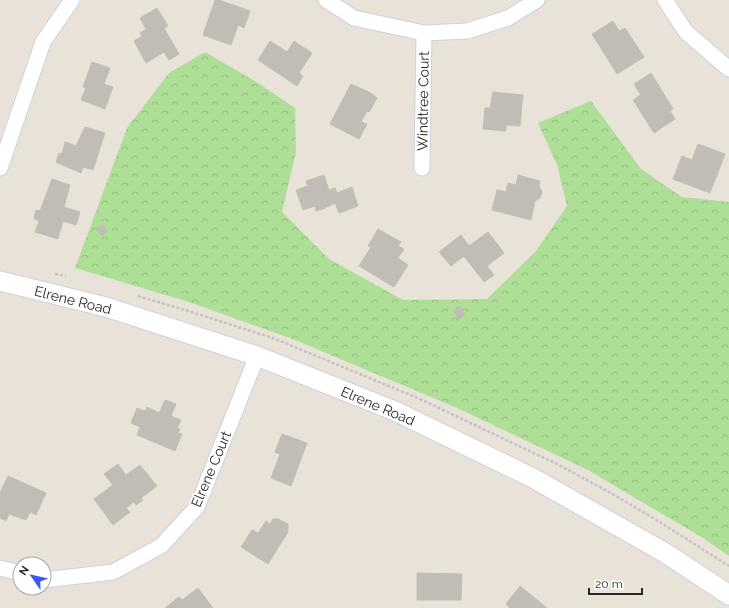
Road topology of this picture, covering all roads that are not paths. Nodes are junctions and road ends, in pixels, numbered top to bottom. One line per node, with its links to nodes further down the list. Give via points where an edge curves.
1 (72, 0): 7 (street, via 44,42)
2 (326, 0): 5 (street, via 354,18)
3 (537, 0): 5 (street, via 508,18 467,31)
4 (665, 0): 6 (street, via 686,32)
5 (424, 33): 8 (street, Windtree Court)
6 (729, 69)
7 (0, 168)
8 (422, 168)
9 (0, 281): 10 (street, Elrene Road, via 106,307)
10 (257, 356): 13 (street, Elrene Court, via 197,507 161,546 113,572); 14 (street, Elrene Road, via 395,411 533,478 667,554)
11 (0, 568): 12 (street)
12 (12, 572)
13 (52, 579)
14 (729, 595)

